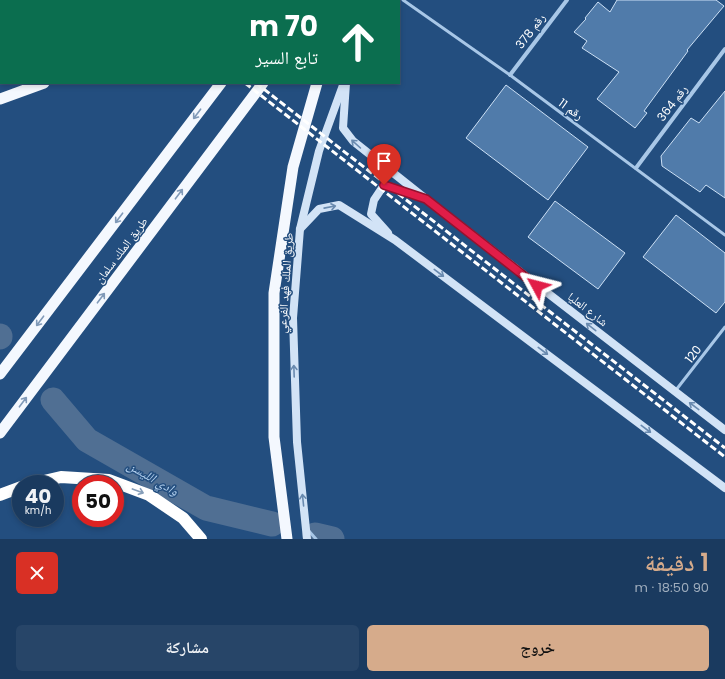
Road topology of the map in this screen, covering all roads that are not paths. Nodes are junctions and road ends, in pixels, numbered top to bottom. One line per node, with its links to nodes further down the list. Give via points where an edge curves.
1 (403, 0): 4 (lane, رقم 11)
2 (567, 0): 4 (street, رقم 378)
3 (725, 49): 12 (street, رقم 364)
4 (510, 75): 12 (lane, رقم 11)
5 (41, 84): 11 (highway)
6 (220, 84): 18 (highway, طريق الملك سلمان, one-way to 18)
7 (262, 84): 21 (highway, طريق الملك سلمان, one-way to 7)
8 (317, 84): 28 (highway, via 293,167 274,293 274,437)
9 (345, 84): 13 (main road, شارع العليا, one-way to 9, via 353,141 343,128)
10 (345, 84): 14 (main road, طريق الملك فهد الفرعي, via 319,151)
11 (0, 98)
12 (636, 168): 15 (lane, رقم 11)
13 (426, 199): 16 (main road, via 384,185 374,200 371,214); 19 (main road, شارع العليا, one-way to 13)
14 (300, 229): 16 (main road, one-way to 16, via 319,209 339,205); 26 (main road, طريق الملك فهد الفرعي, one-way to 14, via 297,442 293,318)
15 (725, 235)
16 (395, 240): 23 (main road, one-way to 23)
17 (725, 327): 19 (lane, 120)
18 (0, 374)
19 (675, 392): 20 (main road, شارع العليا, one-way to 19)
20 (725, 430)
21 (0, 434)
22 (64, 477): 27 (highway, one-way to 27, via 109,480 149,495 183,518)
23 (725, 488)
24 (12, 490): 25 (highway)
25 (0, 495)
26 (305, 527): 29 (main road, طريق الملك فهد الفرعي); 30 (lane)
27 (201, 539)
28 (287, 539)
29 (307, 539)
30 (316, 539)

